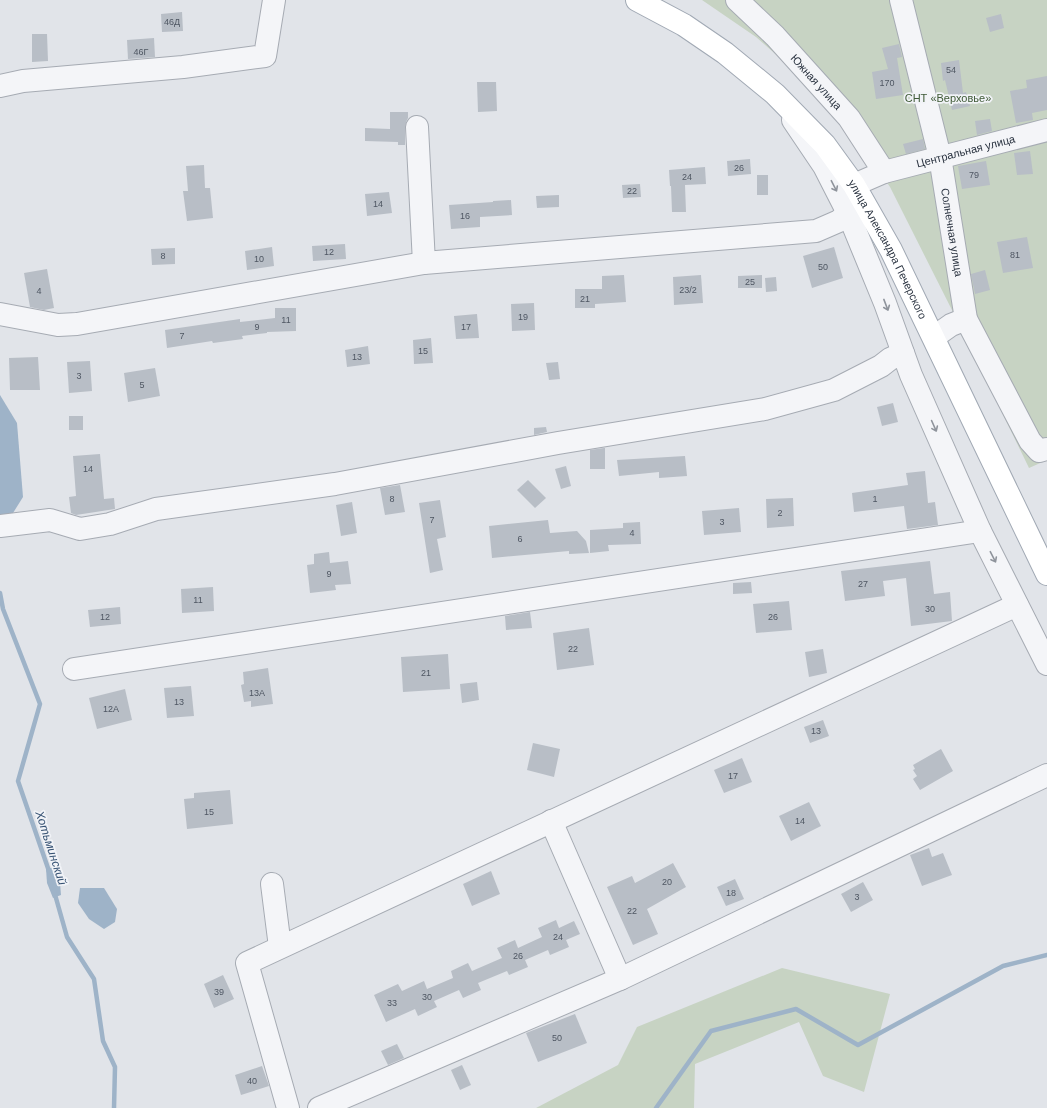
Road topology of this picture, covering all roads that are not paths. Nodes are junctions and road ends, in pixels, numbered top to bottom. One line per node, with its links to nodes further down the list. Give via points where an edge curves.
1 (274, 0): 5 (street, via 266,56 183,67 23,81)
2 (637, 0): 6 (main road, улица Александра Печерского, via 684,24 725,53)
3 (737, 0): 10 (street, Южная улица, via 775,36 850,118)
4 (902, 0): 9 (street, Солнечная улица)
5 (0, 86)
6 (775, 94): 11 (main road, улица Александра Печерского, via 825,145); 12 (street, one-way to 12, via 824,166)
7 (417, 127): 13 (street)
8 (1047, 130): 9 (street, Центральная улица)
9 (940, 157): 10 (street, Центральная улица); 15 (street, Солнечная улица)
10 (884, 172): 11 (street, Центральная улица)
11 (854, 185): 16 (main road, улица Александра Печерского, via 891,250)
12 (848, 214): 13 (street, via 839,221 816,230); 17 (street, one-way to 17)
13 (424, 263): 14 (street, via 77,324 58,326)
14 (0, 314)
15 (966, 319): 16 (street, via 951,325); 18 (street, Солнечная улица, via 1030,441)
16 (934, 337): 21 (main road, улица Александра Печерского)
17 (903, 353): 19 (street, via 834,390 765,409 558,443 336,484 156,509 110,524 80,529 50,520); 20 (street, one-way to 20)
18 (1043, 450)
19 (0, 526)
20 (980, 531): 22 (street, one-way to 22); 24 (street)
21 (1047, 574)
22 (1017, 605): 23 (street); 26 (street)
23 (1047, 664)
24 (74, 668)
25 (1047, 775): 29 (street)
26 (551, 821): 28 (street); 29 (street)
27 (272, 884): 28 (street)
28 (280, 947): 30 (street, via 246,963)
29 (620, 979): 31 (street)
30 (288, 1108)
31 (320, 1108)

